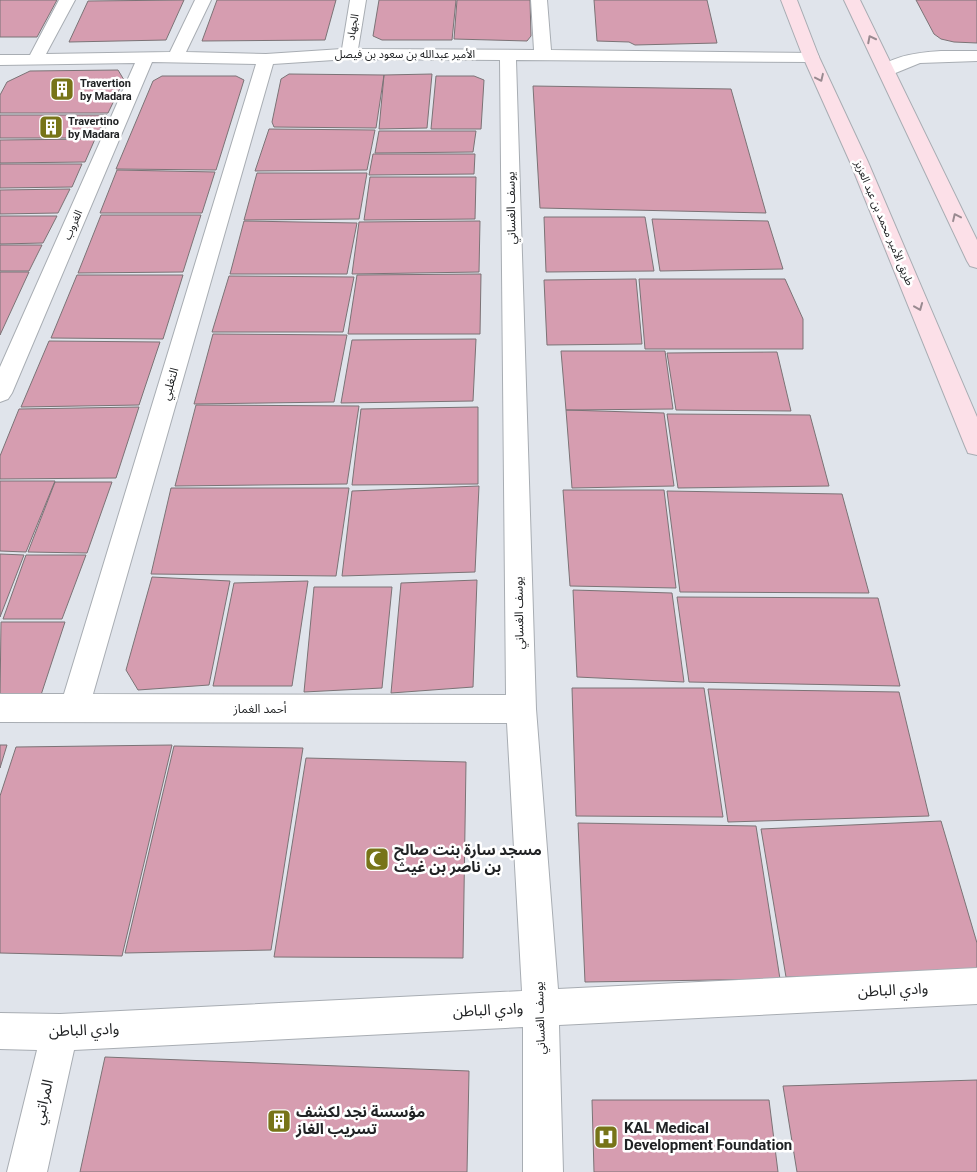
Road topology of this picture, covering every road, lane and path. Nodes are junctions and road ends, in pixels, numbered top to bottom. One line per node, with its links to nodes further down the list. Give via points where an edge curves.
1 (67, 0): 14 (street)
2 (203, 0): 10 (street)
3 (358, 0): 7 (street, الجهاد)
4 (539, 0): 9 (street)
5 (790, 0): 13 (main road, طريق الأمير محمد بن عبد العزيز)
6 (852, 0): 17 (main road, one-way to 6)
7 (349, 54): 8 (street, الأمير عبدالله بن سعود بن فيصل); 15 (street, الأمير عبدالله بن سعود بن فيصل)
8 (508, 54): 9 (street, الأمير عبدالله بن سعود بن فيصل); 23 (street, يوسف الغساني)
9 (543, 54): 13 (street, الأمير عبدالله بن سعود بن فيصل)
10 (176, 56): 12 (street, الأمير عبدالله بن سعود بن فيصل); 15 (street, الأمير عبدالله بن سعود بن فيصل)
11 (977, 56): 17 (street, via 920,56)
12 (146, 57): 14 (street, الأمير عبدالله بن سعود بن فيصل); 19 (street, الغروب)
13 (811, 57): 20 (main road, طريق الأمير محمد بن عبد العزيز, one-way to 20, via 860,162)
14 (36, 58): 16 (street, الأمير عبدالله بن سعود بن فيصل)
15 (266, 59): 22 (street, التغلبي)
16 (0, 60)
17 (887, 70): 18 (main road, one-way to 17)
18 (977, 261)
19 (0, 392)
20 (977, 446)
21 (0, 708): 22 (street, أحمد الغماز)
22 (74, 709): 23 (street, أحمد الغماز)
23 (521, 709): 25 (street, يوسف الغساني)
24 (977, 986): 25 (street, وادي الباطن)
25 (540, 1007): 27 (street, وادي الباطن); 29 (street, يوسف الغساني)
26 (0, 1031): 27 (street, وادي الباطن)
27 (60, 1032): 28 (street, المراتبي)
28 (27, 1172)
29 (543, 1172)

